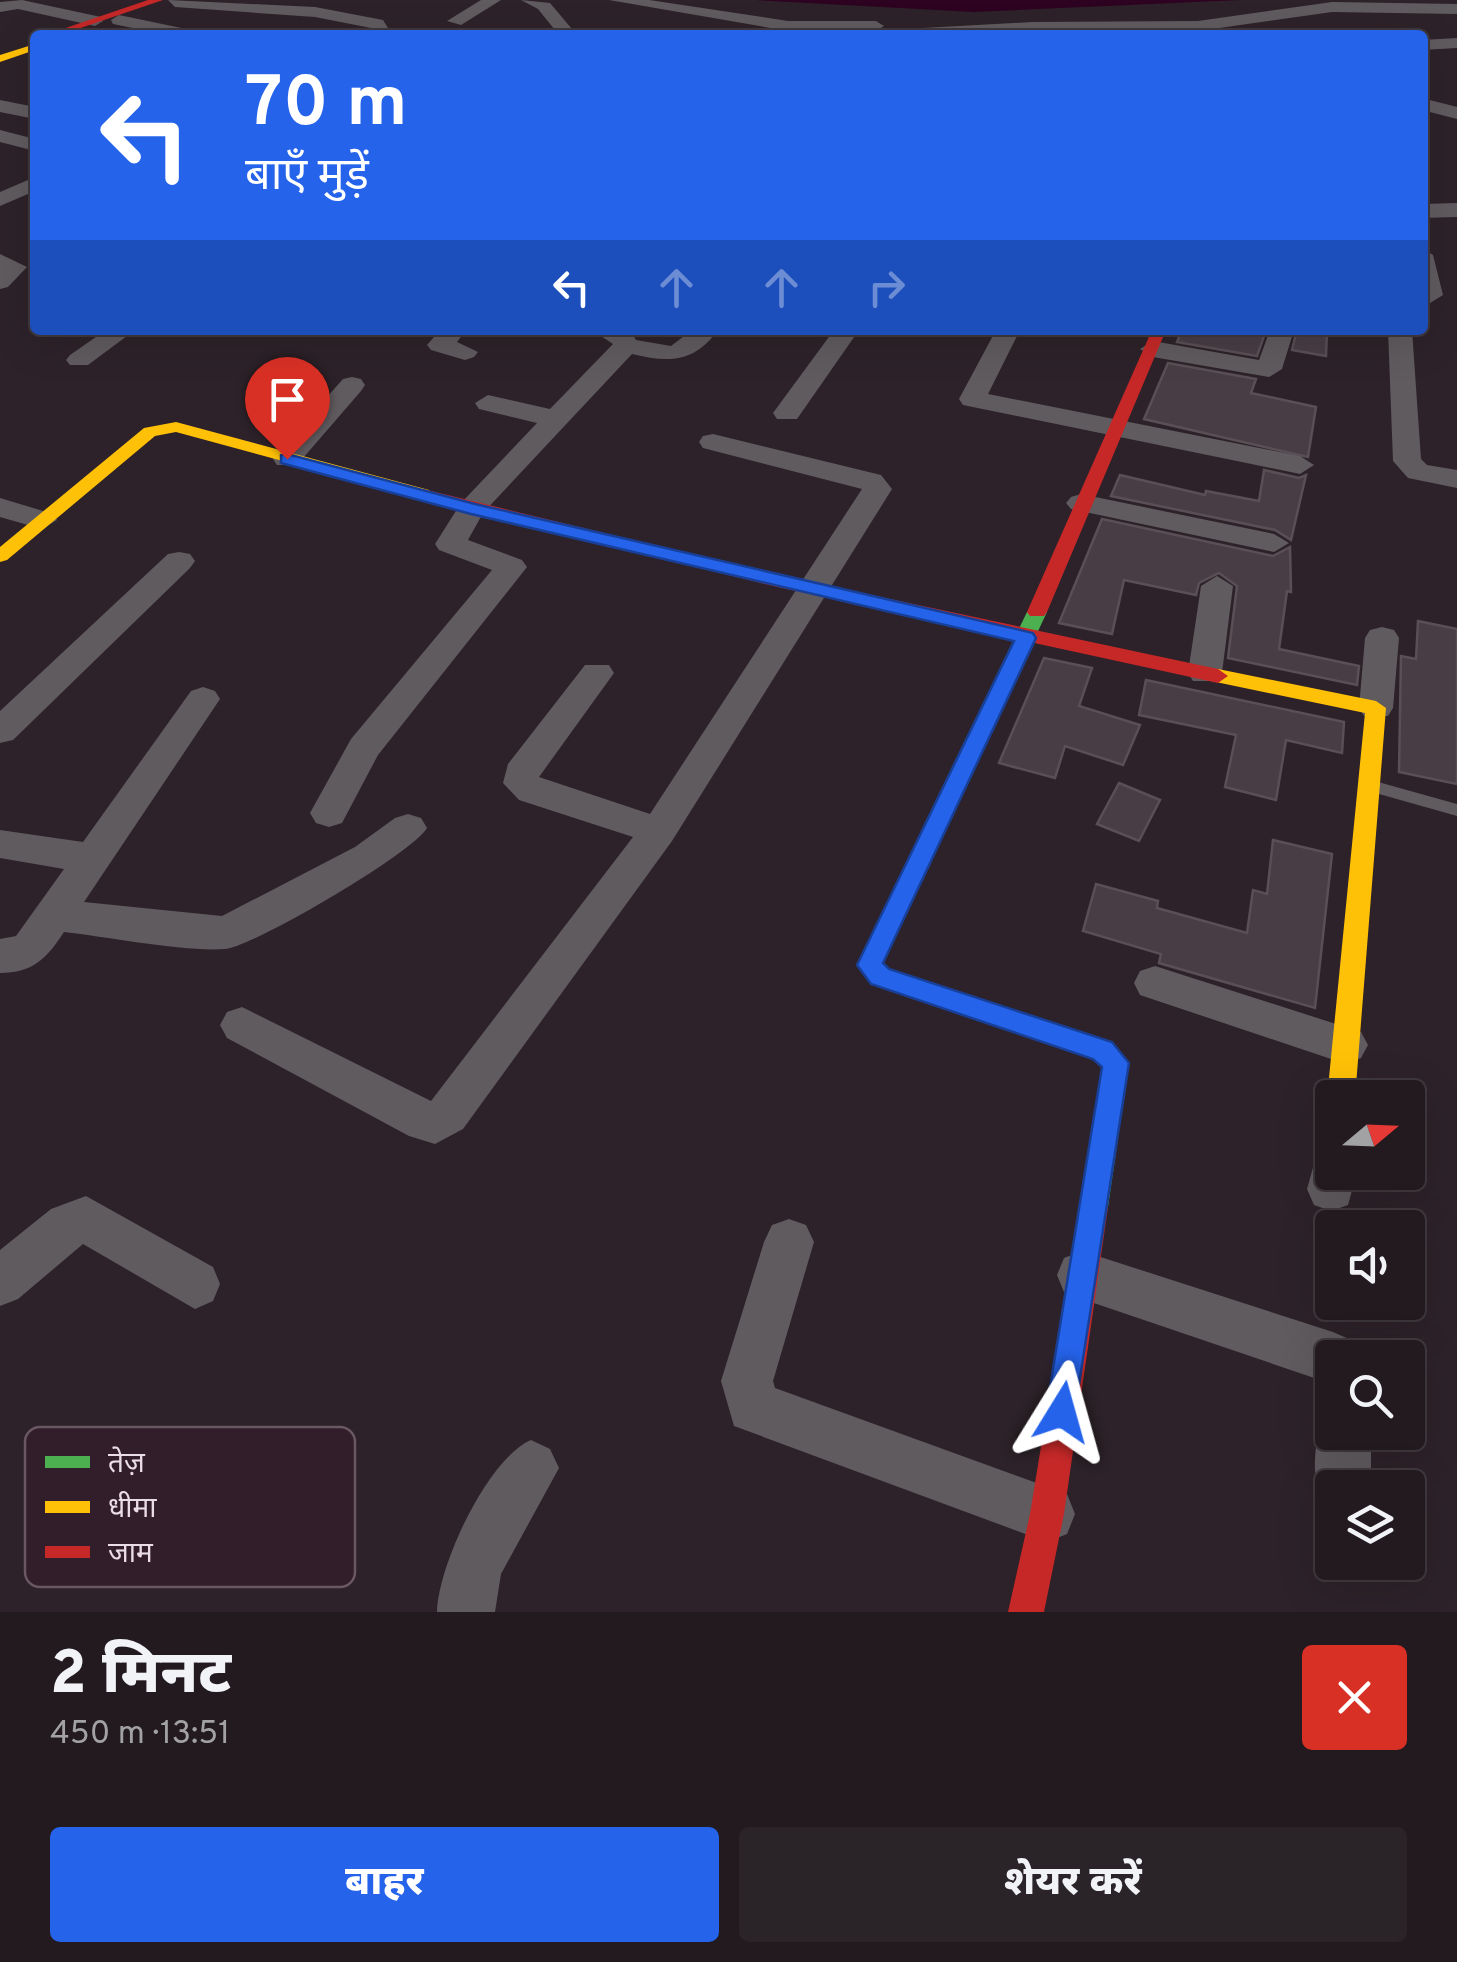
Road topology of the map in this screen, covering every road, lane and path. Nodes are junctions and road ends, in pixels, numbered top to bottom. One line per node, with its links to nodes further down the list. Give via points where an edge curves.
1 (494, 0): 10 (street)
2 (617, 0): 16 (street, via 788,26)
3 (171, 1): 9 (main road); 14 (street, via 338,15)
4 (545, 2): 15 (street)
5 (1216, 4): 7 (street, via 1275,0)
6 (0, 7): 9 (street, via 18,4)
7 (1300, 11): 8 (street, via 1346,6); 17 (street, via 1198,26)
8 (1452, 12)
9 (107, 20): 11 (main road); 12 (main road); 13 (street)
10 (455, 21)
11 (69, 30)
12 (84, 30)
13 (149, 30)
14 (368, 30)
15 (565, 30)
16 (862, 30)
17 (1064, 30)
18 (1457, 43): 19 (street)
19 (1428, 44)
20 (30, 46): 21 (main road)
21 (0, 55)
22 (0, 106): 24 (street)
23 (1428, 106): 25 (street)
24 (30, 112)
25 (1457, 113)
26 (1457, 121): 27 (street)
27 (1428, 125)
28 (0, 136): 29 (street)
29 (30, 144)
30 (30, 185): 31 (street)
31 (0, 200)
32 (1457, 210): 33 (street)
33 (1428, 212)
34 (0, 261): 35 (street, via 15,266)
35 (0, 282)
36 (116, 335): 44 (street)
37 (702, 335): 42 (street, via 678,355)
38 (843, 335): 47 (street)
39 (1005, 335): 49 (street, via 972,399)
40 (1280, 335): 43 (street, via 1269,369)
41 (1400, 335): 53 (street, via 1407,461 1418,472)
42 (616, 338): 48 (street)
43 (1156, 340): 49 (main road)
44 (79, 360)
45 (352, 385): 51 (street)
46 (488, 403): 48 (street)
47 (787, 414)
48 (556, 419): 56 (street)
49 (1117, 428): 52 (street); 54 (main road)
50 (713, 442): 62 (street, via 876,484)
51 (287, 459): 56 (main road); 57 (main road, via 164,426)
52 (1300, 465)
53 (1457, 479)
54 (1081, 503): 58 (street); 63 (main road)
55 (0, 507): 57 (street)
56 (471, 509): 62 (main road); 72 (street, via 452,548 511,567 364,748)
57 (42, 520): 59 (main road)
58 (1274, 543)
59 (0, 556)
60 (179, 561): 69 (street)
61 (1217, 586): 66 (street)
62 (814, 588): 63 (main road); 74 (street)
63 (1026, 638): 66 (main road); 84 (main road, via 870,965 880,977 1114,1059)
64 (1382, 638): 68 (street)
65 (597, 673): 74 (street, via 521,774 522,783 532,792)
66 (1205, 673): 68 (main road)
67 (203, 699): 76 (street)
68 (1376, 708): 70 (main road)
69 (0, 731)
70 (1369, 786): 71 (lane); 81 (main road)
71 (1457, 810)
72 (329, 813)
73 (408, 828): 77 (street, via 369,857 226,933)
74 (660, 832): 80 (street, via 439,1121 425,1122)
75 (0, 844): 76 (street)
76 (90, 858): 77 (street)
77 (56, 915): 78 (street, via 26,952)
78 (0, 956)
79 (1155, 983): 81 (street)
80 (242, 1025)
81 (1346, 1045): 82 (main road)
82 (1342, 1080)
83 (789, 1242): 89 (street, via 747,1381 753,1407)
84 (1082, 1275): 87 (street); 89 (main road)
85 (0, 1282): 86 (street, via 68,1225 86,1219)
86 (195, 1284)
87 (1315, 1352)
88 (531, 1468): 90 (street, via 471,1574)
89 (1047, 1514): 91 (main road)
90 (466, 1612)
91 (1026, 1612)

